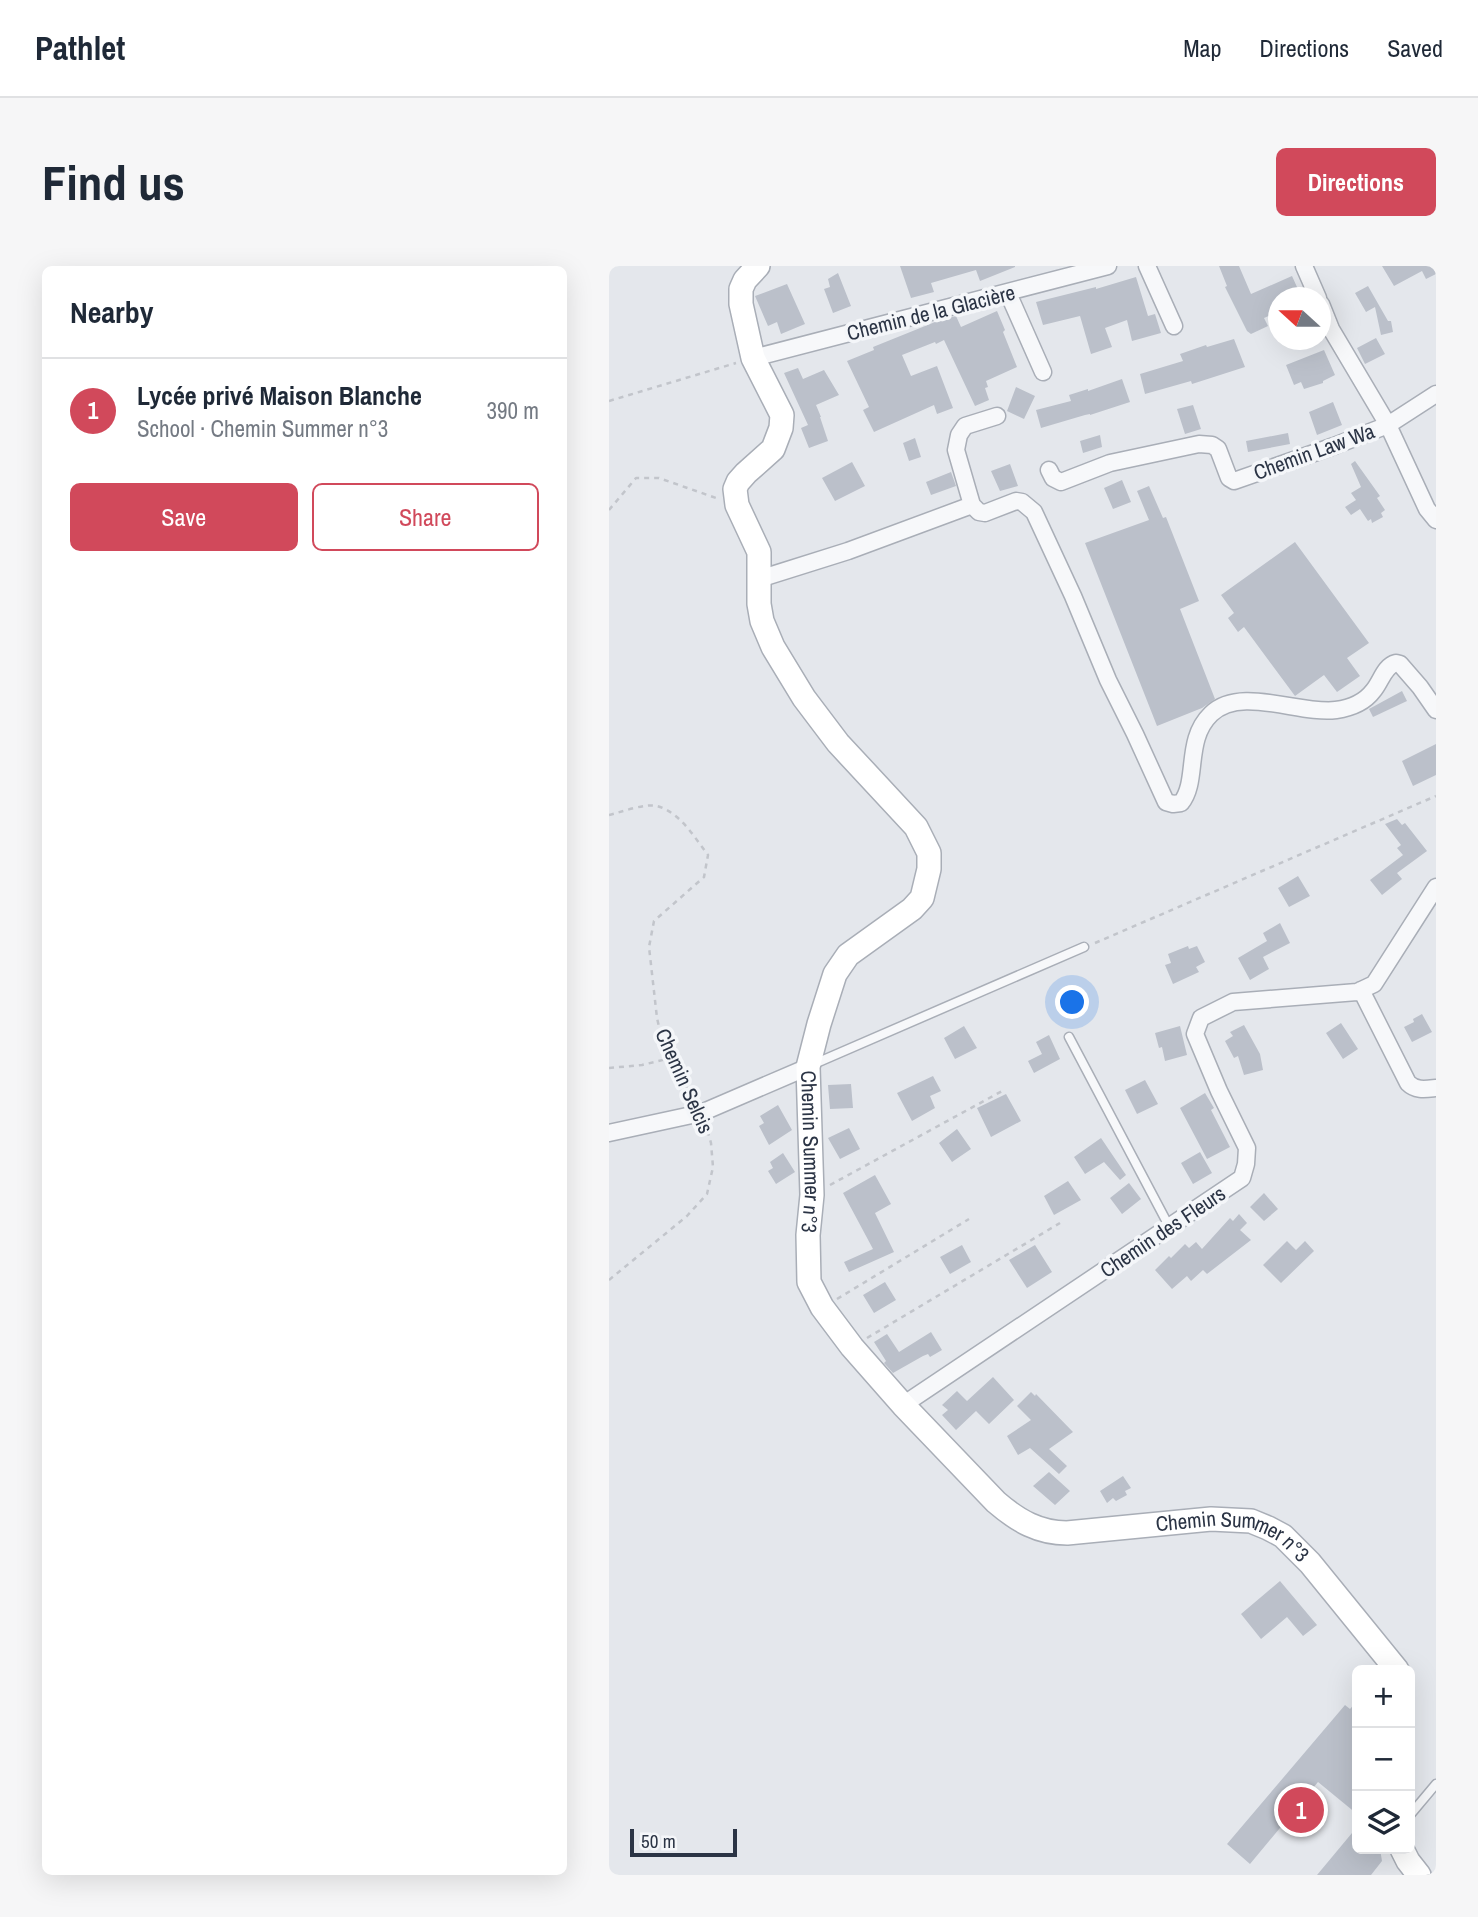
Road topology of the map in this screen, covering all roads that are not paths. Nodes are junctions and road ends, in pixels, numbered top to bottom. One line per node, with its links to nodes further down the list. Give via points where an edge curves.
1 (758, 266): 10 (street, via 741,289)
2 (1108, 266): 5 (street, Chemin de la Glacière)
3 (1147, 266): 8 (street)
4 (1304, 266): 6 (street)
5 (1084, 269): 7 (street, Chemin de la Glacière)
6 (1313, 287)
7 (1008, 293): 10 (street, Chemin de la Glacière); 11 (street)
8 (1174, 326)
9 (1331, 329): 14 (street)
10 (753, 358): 18 (street, Chemin Summer n°3, via 782,415 773,449 735,489 737,505 759,552)
11 (1043, 372)
12 (1436, 394): 14 (street, Chemin Law Wa)
13 (997, 416): 16 (street, via 965,426 960,435 956,450)
14 (1388, 425): 15 (street, Chemin Law Wa, via 1234,481 1218,449 1199,444 1110,463 1061,482); 17 (street)
15 (1049, 470)
16 (972, 505): 18 (street); 19 (street, via 985,513 1016,501 1034,512 1166,802 1184,800 1196,739 1212,712 1226,704 1263,703 1324,711 1349,707 1374,691 1388,667 1396,663)
17 (1436, 520)
18 (759, 579): 24 (street, Chemin Summer n°3, via 766,632 804,698 838,743 915,827 929,853 922,898 848,954 835,974)
19 (1436, 710)
20 (1436, 887): 22 (street, via 1374,984)
21 (1084, 947): 24 (lane)
22 (1361, 990): 25 (street, via 1408,1083 1421,1089); 27 (street, Chemin des Fleurs, via 1233,1002 1201,1018 1195,1034 1247,1148 1247,1164 1242,1178)
23 (1069, 1037): 27 (lane)
24 (808, 1067): 26 (street, via 701,1113); 28 (street, Chemin Summer n°3, via 809,1282 852,1347)
25 (1436, 1088)
26 (609, 1133)
27 (1170, 1228): 28 (street, Chemin des Fleurs)
28 (904, 1405): 29 (street, Chemin Summer n°3, via 996,1502 1038,1529 1067,1533 1211,1519 1251,1521 1268,1528 1310,1563)
29 (1393, 1665)
30 (1436, 1784): 31 (lane)
31 (1415, 1809)
32 (1404, 1854): 33 (street)
33 (1419, 1875)

